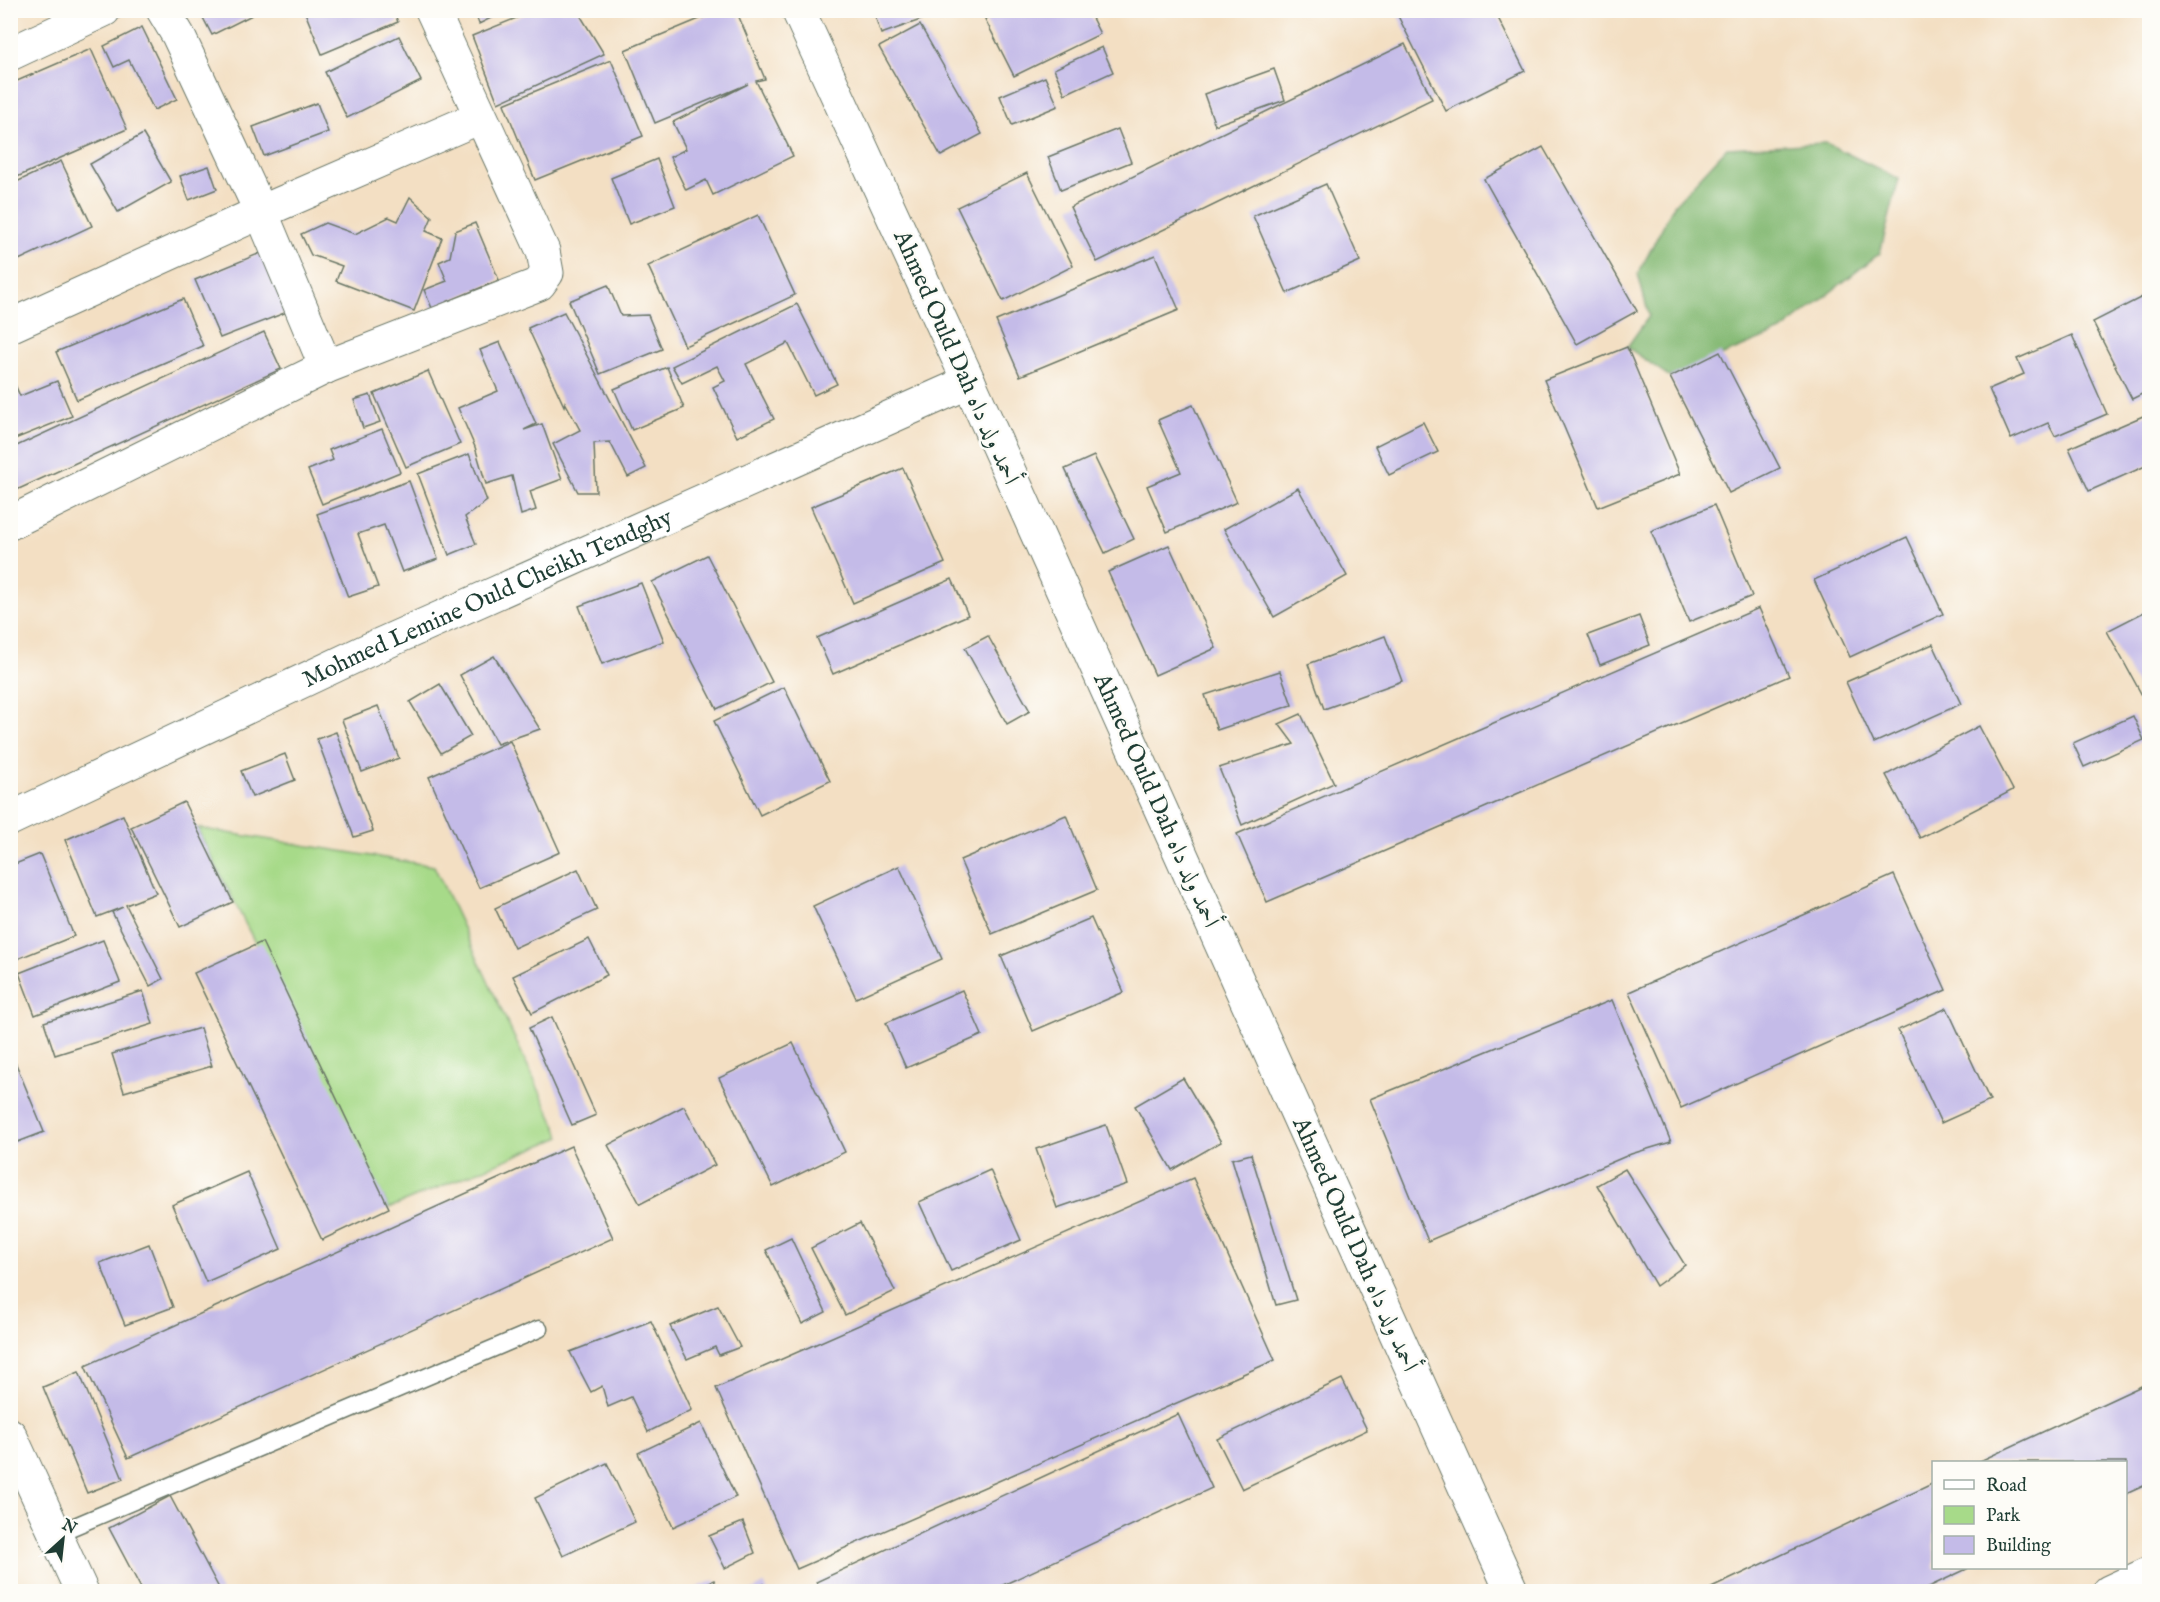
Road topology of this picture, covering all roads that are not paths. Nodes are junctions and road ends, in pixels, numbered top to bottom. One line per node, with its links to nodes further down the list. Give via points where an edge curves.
1 (104, 10): 5 (main road)
2 (163, 10): 7 (main road)
3 (432, 10): 6 (main road)
4 (798, 10): 10 (main road, Ahmed Ould Dah أحمد ولد داه)
5 (10, 54)
6 (480, 117): 7 (main road); 9 (main road, via 543,251 547,273 539,284)
7 (261, 212): 8 (main road); 9 (main road)
8 (10, 326)
9 (327, 367): 11 (main road)
10 (969, 382): 12 (main road, Mohmed Lemine Ould Cheikh Tendghy, via 366,651); 18 (main road, Ahmed Ould Dah أحمد ولد داه)
11 (10, 523)
12 (10, 819)
13 (539, 1329): 15 (lane)
14 (11, 1435): 15 (main road)
15 (56, 1534): 17 (main road)
16 (2150, 1573): 19 (main road)
17 (82, 1592)
18 (1512, 1592)
19 (2109, 1592)

